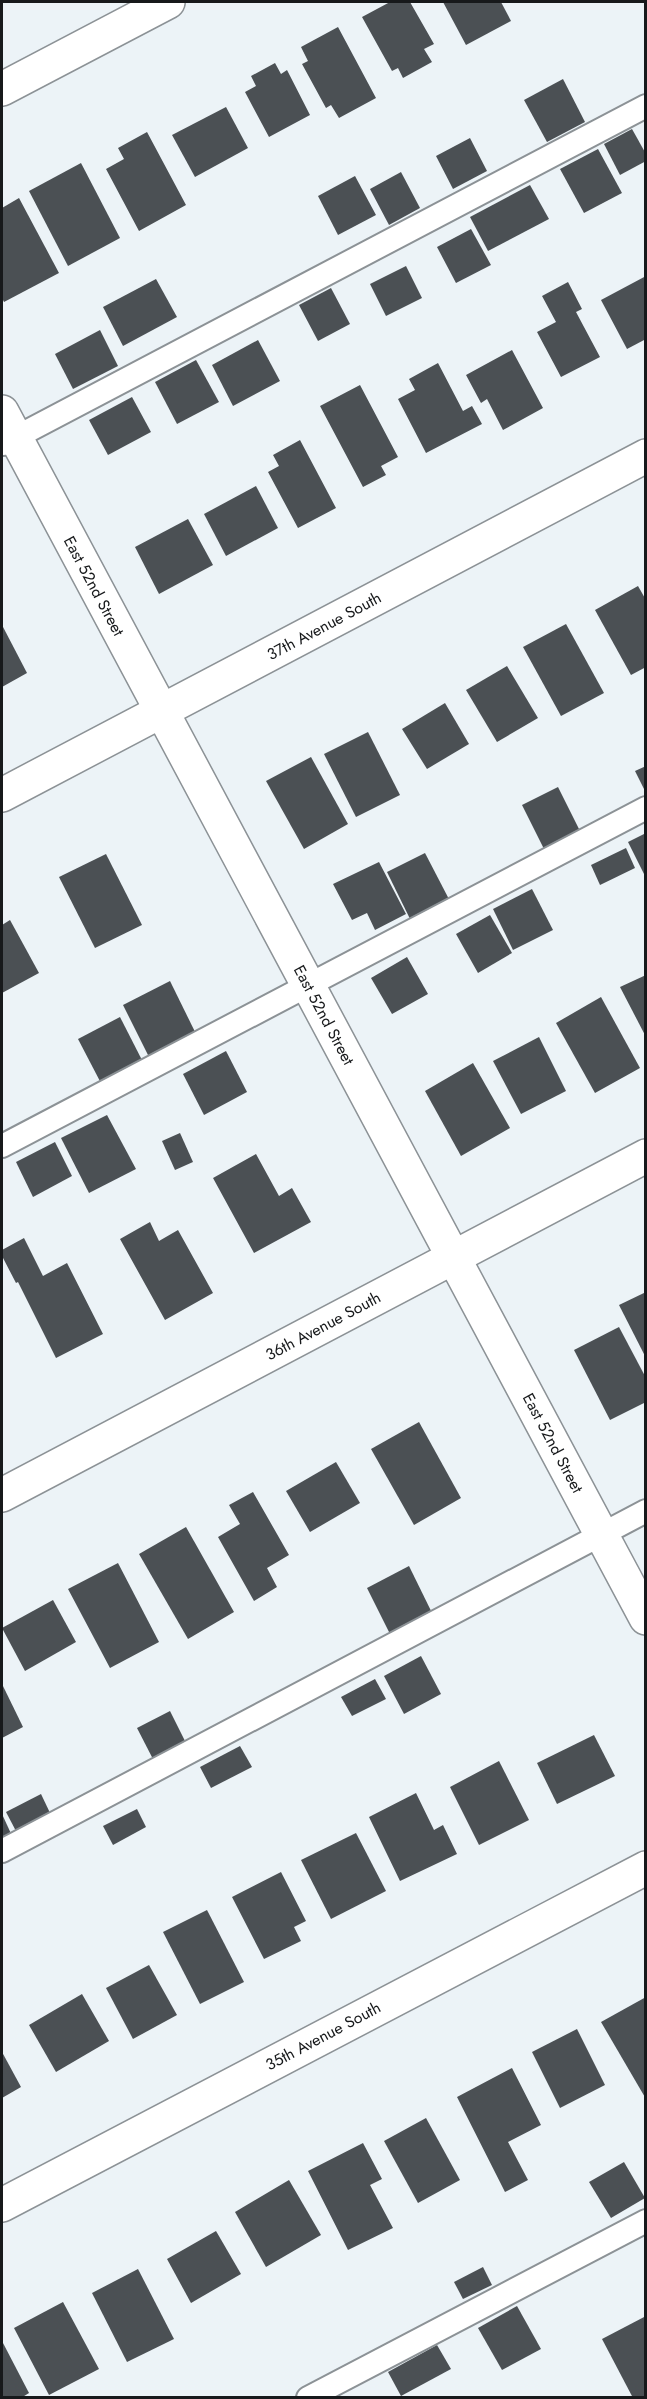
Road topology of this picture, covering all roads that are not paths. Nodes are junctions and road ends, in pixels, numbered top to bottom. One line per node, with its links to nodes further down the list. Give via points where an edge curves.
1 (168, 2): 2 (street)
2 (2, 89)
3 (645, 106): 4 (lane)
4 (6, 432): 6 (street, East 52nd Street)
5 (645, 456): 6 (street, 37th Avenue South)
6 (161, 712): 7 (street, 37th Avenue South); 9 (street, East 52nd Street)
7 (2, 795)
8 (645, 808): 9 (lane)
9 (309, 987): 10 (lane); 12 (street, East 52nd Street)
10 (2, 1146)
11 (645, 1156): 12 (street, 36th Avenue South)
12 (453, 1258): 13 (street, 36th Avenue South); 15 (street, East 52nd Street)
13 (2, 1495)
14 (645, 1511): 15 (lane)
15 (601, 1534): 16 (street, East 52nd Street); 17 (lane)
16 (645, 1618)
17 (2, 1851)
18 (645, 1868): 19 (street, 35th Avenue South)
19 (2, 2205)
20 (645, 2221): 21 (lane)
21 (308, 2397)

